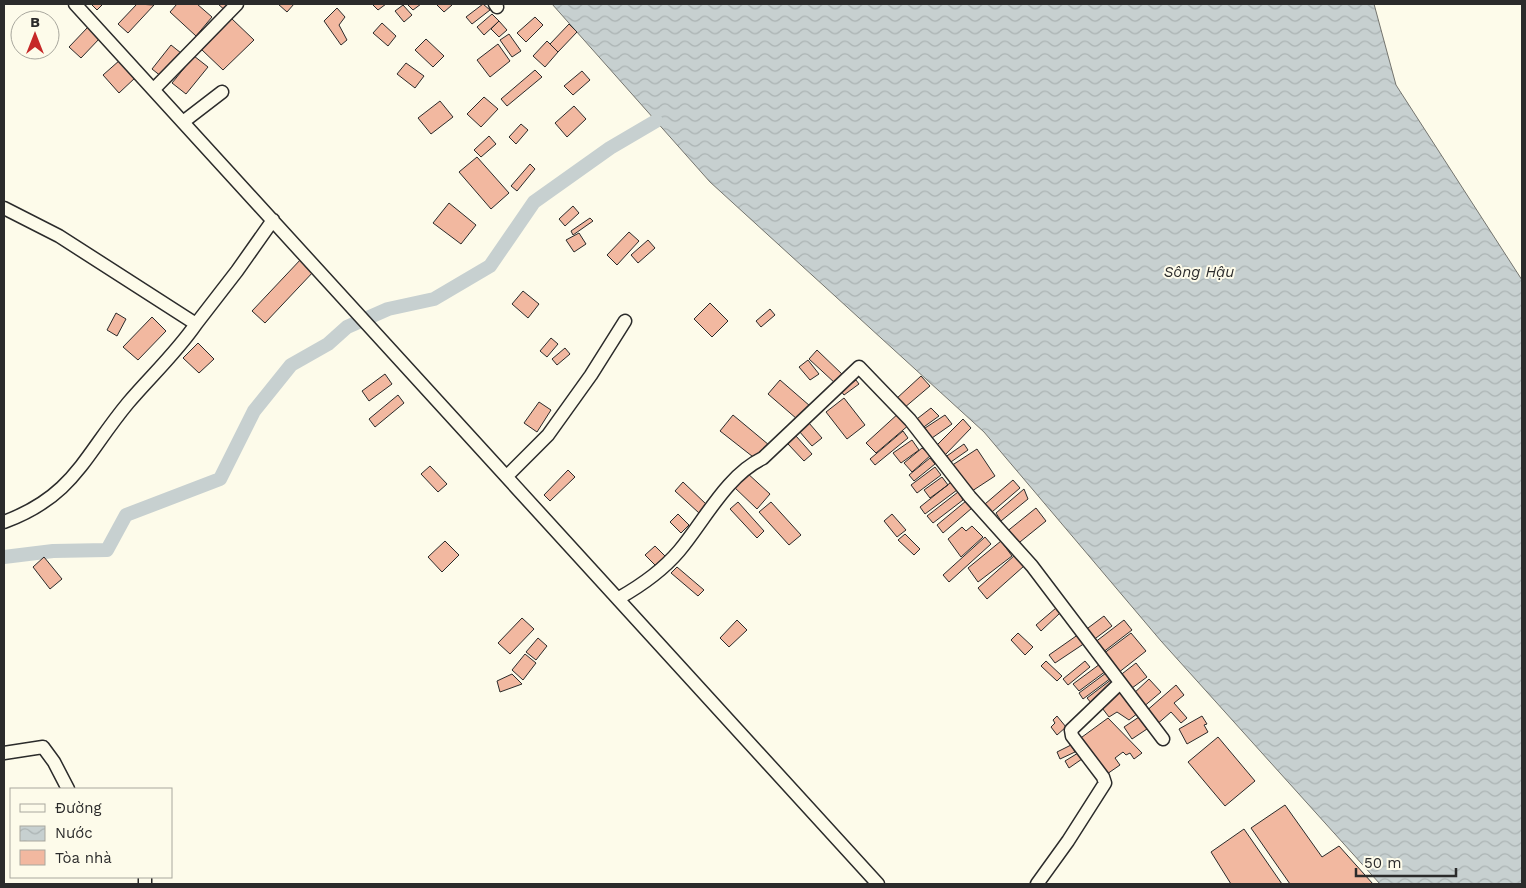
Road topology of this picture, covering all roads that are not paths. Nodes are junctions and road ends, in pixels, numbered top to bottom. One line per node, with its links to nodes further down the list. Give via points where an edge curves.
1 (75, 4): 3 (street)
2 (238, 4): 3 (street)
3 (154, 89): 5 (street)
4 (222, 92): 5 (street)
5 (183, 122): 7 (street)
6 (4, 208): 9 (street, via 59,236)
7 (273, 220): 9 (street); 10 (street)
8 (625, 321): 10 (street, via 548,435)
9 (196, 324): 11 (street, via 180,347 111,423 84,465 68,483 37,508)
10 (507, 476): 12 (street)
11 (4, 522)
12 (619, 598): 13 (street, via 650,580 678,552 749,465 763,458 859,367 910,420 970,497 1032,566); 17 (street)
13 (1120, 683): 14 (street); 18 (street, via 1071,730 1105,783)
14 (1163, 739)
15 (4, 753): 16 (street, via 43,747)
16 (67, 788)
17 (878, 884)
18 (1037, 884)

